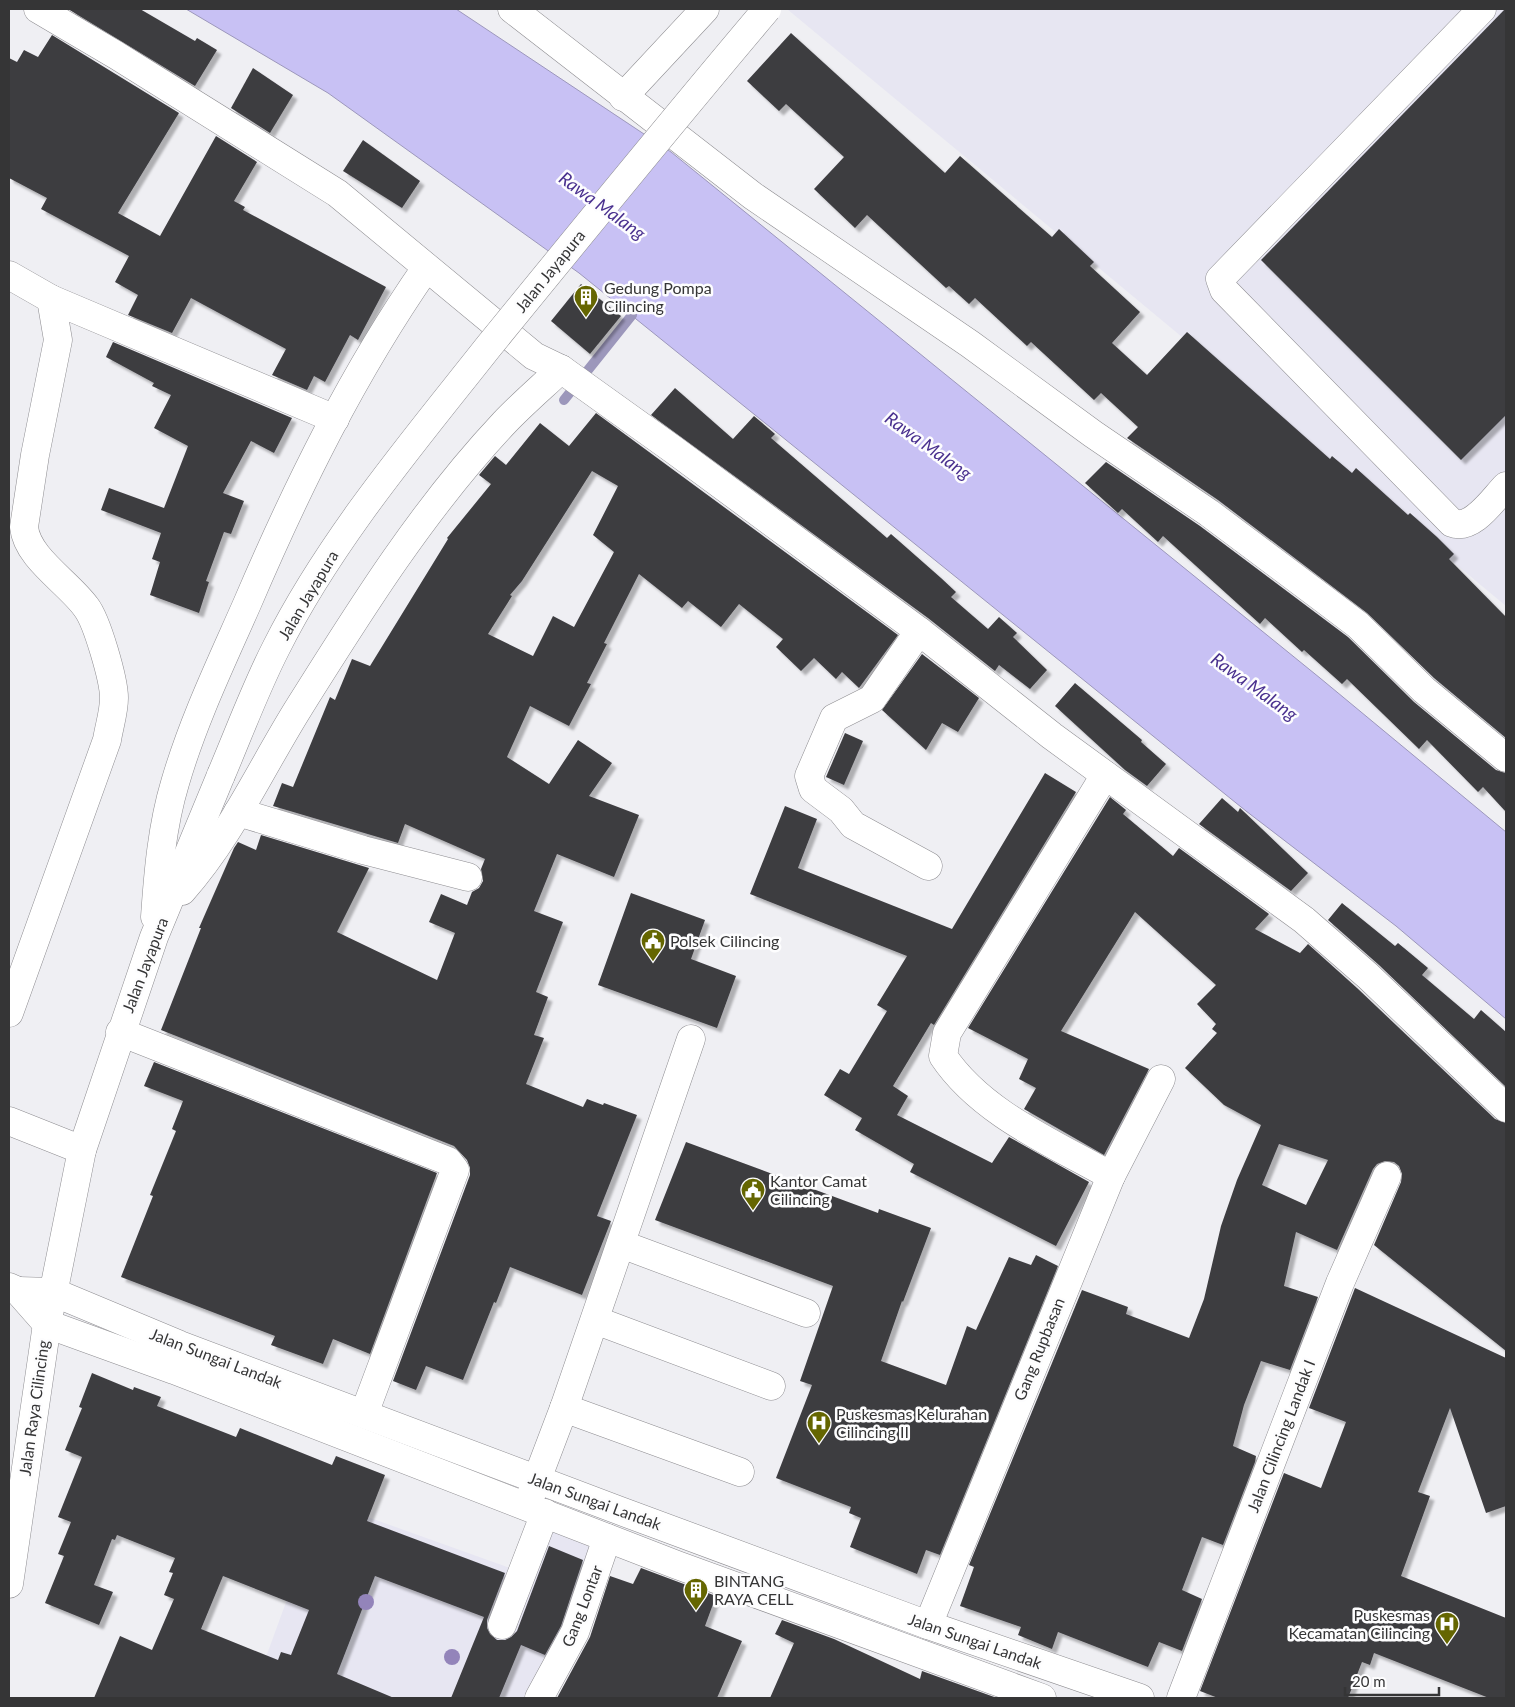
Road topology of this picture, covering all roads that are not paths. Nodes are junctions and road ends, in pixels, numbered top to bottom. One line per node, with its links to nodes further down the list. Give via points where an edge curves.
1 (38, 9): 7 (street, via 311,175)
2 (512, 9): 6 (street)
3 (704, 9): 6 (street)
4 (767, 9): 19 (street, Jalan Jayapura, bridge, via 658,137 434,415 331,556 276,649)
5 (1482, 9): 12 (street, via 1220,279 1224,290 1452,523 1470,523)
6 (623, 96): 14 (street, via 753,196 970,344 1326,600 1358,625 1424,690)
7 (426, 268): 10 (street, via 534,356); 11 (street, via 386,326)
8 (9, 275): 9 (street)
9 (51, 299): 11 (street); 21 (street, via 58,340 35,455 25,538 32,550 87,608 102,645 114,698 107,740)
10 (562, 368): 13 (street); 16 (street, via 504,423 458,476 394,560 297,710)
11 (334, 419): 20 (street, via 282,523 197,716 174,784 167,818 157,883)
12 (1506, 486)
13 (919, 631): 15 (street); 17 (street, via 872,699 834,718 809,776 813,789 841,810 853,824)
14 (1506, 758)
15 (1105, 775): 25 (street, via 1304,920 1368,976); 28 (street, via 947,1034 943,1056 957,1077 992,1105 1025,1128)
16 (238, 812): 18 (street, via 363,850); 19 (street, via 205,865)
17 (928, 866)
18 (468, 877)
19 (168, 906): 20 (street, Jalan Jayapura)
20 (154, 937): 22 (street, Jalan Jayapura)
21 (9, 1013)
22 (120, 1032): 27 (street, Jalan Jayapura); 38 (street, via 453,1165 455,1170)
23 (692, 1039): 30 (street)
24 (1160, 1079): 28 (street, Gang Rupbasan)
25 (1506, 1108)
26 (9, 1121): 27 (street)
27 (82, 1150): 32 (street, Jalan Jayapura)
28 (1111, 1176): 48 (street, Gang Rupbasan)
29 (1387, 1176): 52 (street, Jalan Cilincing Landak I, via 1340,1283)
30 (621, 1244): 33 (street); 34 (street)
31 (13, 1289): 32 (street); 35 (street)
32 (54, 1292): 35 (street, Jalan Raya Cilincing); 38 (street, Jalan Sungai Landak)
33 (806, 1313)
34 (595, 1320): 36 (street); 37 (street)
35 (47, 1324): 41 (street, Jalan Raya Cilincing); 42 (street, Jalan Sungai Landak)
36 (771, 1386)
37 (564, 1408): 39 (street); 40 (street)
38 (364, 1414): 40 (street, Jalan Sungai Landak)
39 (740, 1472)
40 (537, 1479): 42 (street); 44 (street, Jalan Sungai Landak)
41 (15, 1494): 45 (street, Jalan Raya Cilincing)
42 (536, 1510): 43 (street, Jalan Sungai Landak); 47 (street)
43 (607, 1538): 46 (street, Jalan Sungai Landak); 49 (street, Gang Lontar, via 575,1632)
44 (740, 1554): 46 (street); 48 (street, Jalan Sungai Landak)
45 (9, 1584)
46 (728, 1584): 50 (street, Jalan Sungai Landak)
47 (502, 1625)
48 (928, 1625): 51 (street, Jalan Sungai Landak)
49 (539, 1698)
50 (1042, 1698)
51 (1140, 1698)
52 (1180, 1698)

